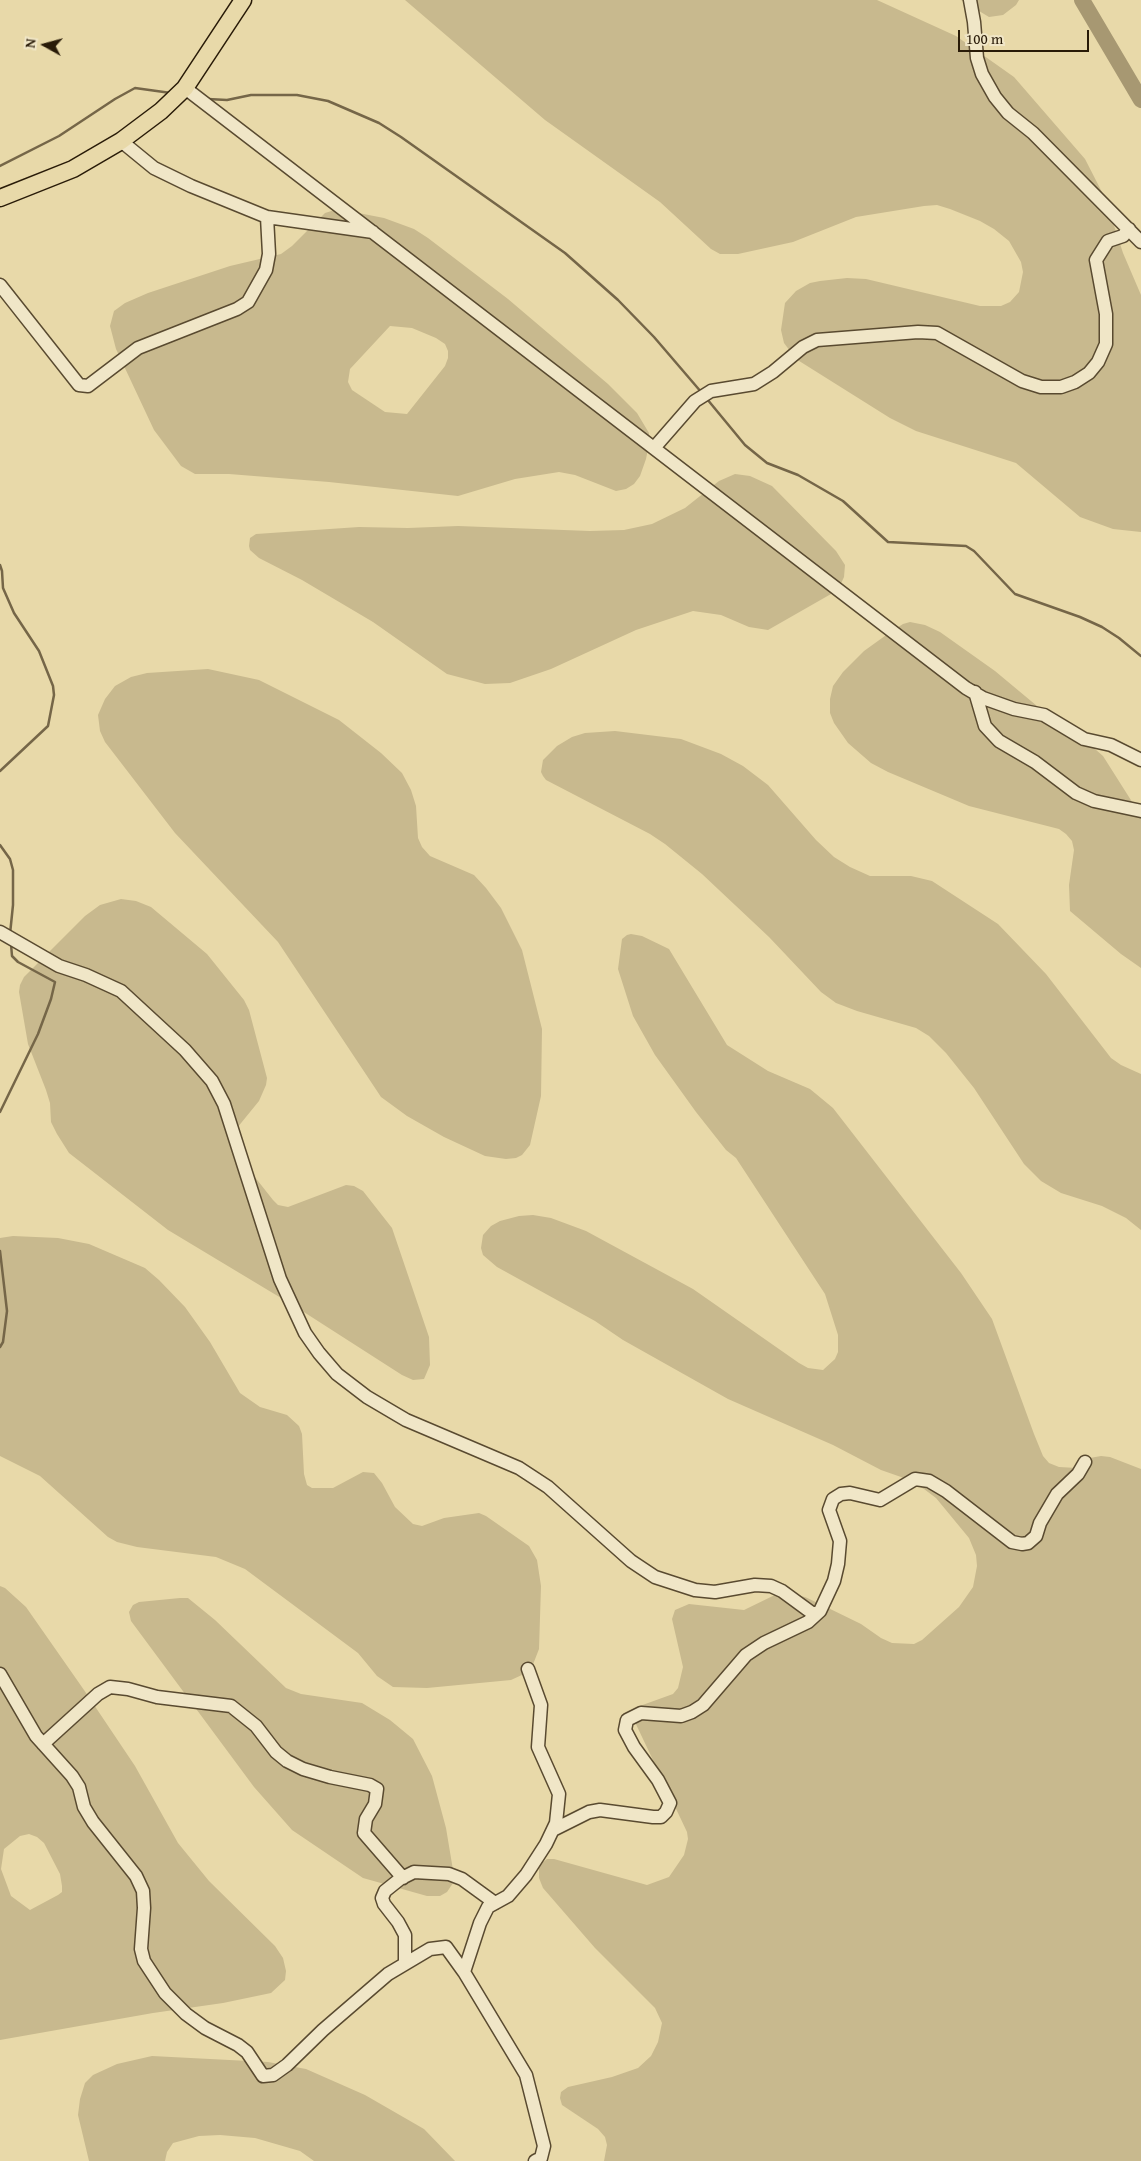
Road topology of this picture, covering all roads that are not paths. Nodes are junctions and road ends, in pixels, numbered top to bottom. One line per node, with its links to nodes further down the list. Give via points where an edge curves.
1 (243, 0): 3 (main road)
2 (970, 0): 7 (street, via 977,58 995,97)
3 (185, 88): 4 (main road, via 162,111); 8 (street)
4 (121, 141): 5 (main road, via 73,169); 6 (street, via 154,168)
5 (0, 198)
6 (267, 217): 8 (street); 10 (street, via 269,254 266,270 248,302 138,348 88,386 78,385)
7 (1129, 229): 9 (street); 11 (street, via 1123,236 1108,241 1096,260 1106,314 1106,344 1098,362 1075,382 1061,387 1041,387 1022,381 937,333 817,340 803,346 754,384 711,391 695,401)
8 (373, 232): 11 (street)
9 (1141, 242)
10 (0, 285)
11 (654, 448): 12 (street)
12 (975, 692): 13 (street, via 1014,709 1044,715 1084,739 1111,745); 14 (street, via 985,726 999,741 1035,762 1076,793 1094,801)
13 (1141, 760)
14 (1141, 811)
15 (0, 932): 17 (street, via 59,966 122,992 185,1050 212,1081 224,1104 280,1279 305,1333 337,1374 406,1420 519,1468 548,1487 631,1561 656,1577 694,1590 715,1592 755,1585 771,1586)
16 (1085, 1462): 17 (street, via 1078,1474 1056,1494 1036,1536 1022,1544 1012,1542 928,1481 915,1479 880,1500 841,1494 833,1499 829,1510 840,1541 838,1564 822,1607)
17 (816, 1613): 21 (street, via 808,1622 746,1655 703,1705 692,1712 680,1716 641,1713 627,1720 625,1730 670,1803 661,1816 600,1810)
18 (528, 1669): 21 (street, via 541,1705 538,1747 559,1794)
19 (0, 1674): 20 (street)
20 (43, 1744): 22 (street, via 110,1687 157,1697 231,1706 256,1726 287,1761 303,1769 377,1789 364,1833); 24 (street, via 72,1776 79,1787 84,1808 136,1876 144,1908 140,1949 144,1961 186,2014 238,2045 263,2076 273,2075 287,2065 323,2030)
21 (553, 1830): 23 (street, via 526,1876 508,1896)
22 (403, 1878): 23 (street, via 414,1872 449,1874); 24 (street, via 385,1891 382,1898 405,1935)
23 (496, 1903): 25 (street, via 488,1908 480,1923)
24 (405, 1963): 25 (street, via 430,1949 446,1947)
25 (464, 1972): 26 (street, via 526,2074 544,2146 541,2158)
26 (535, 2161)

